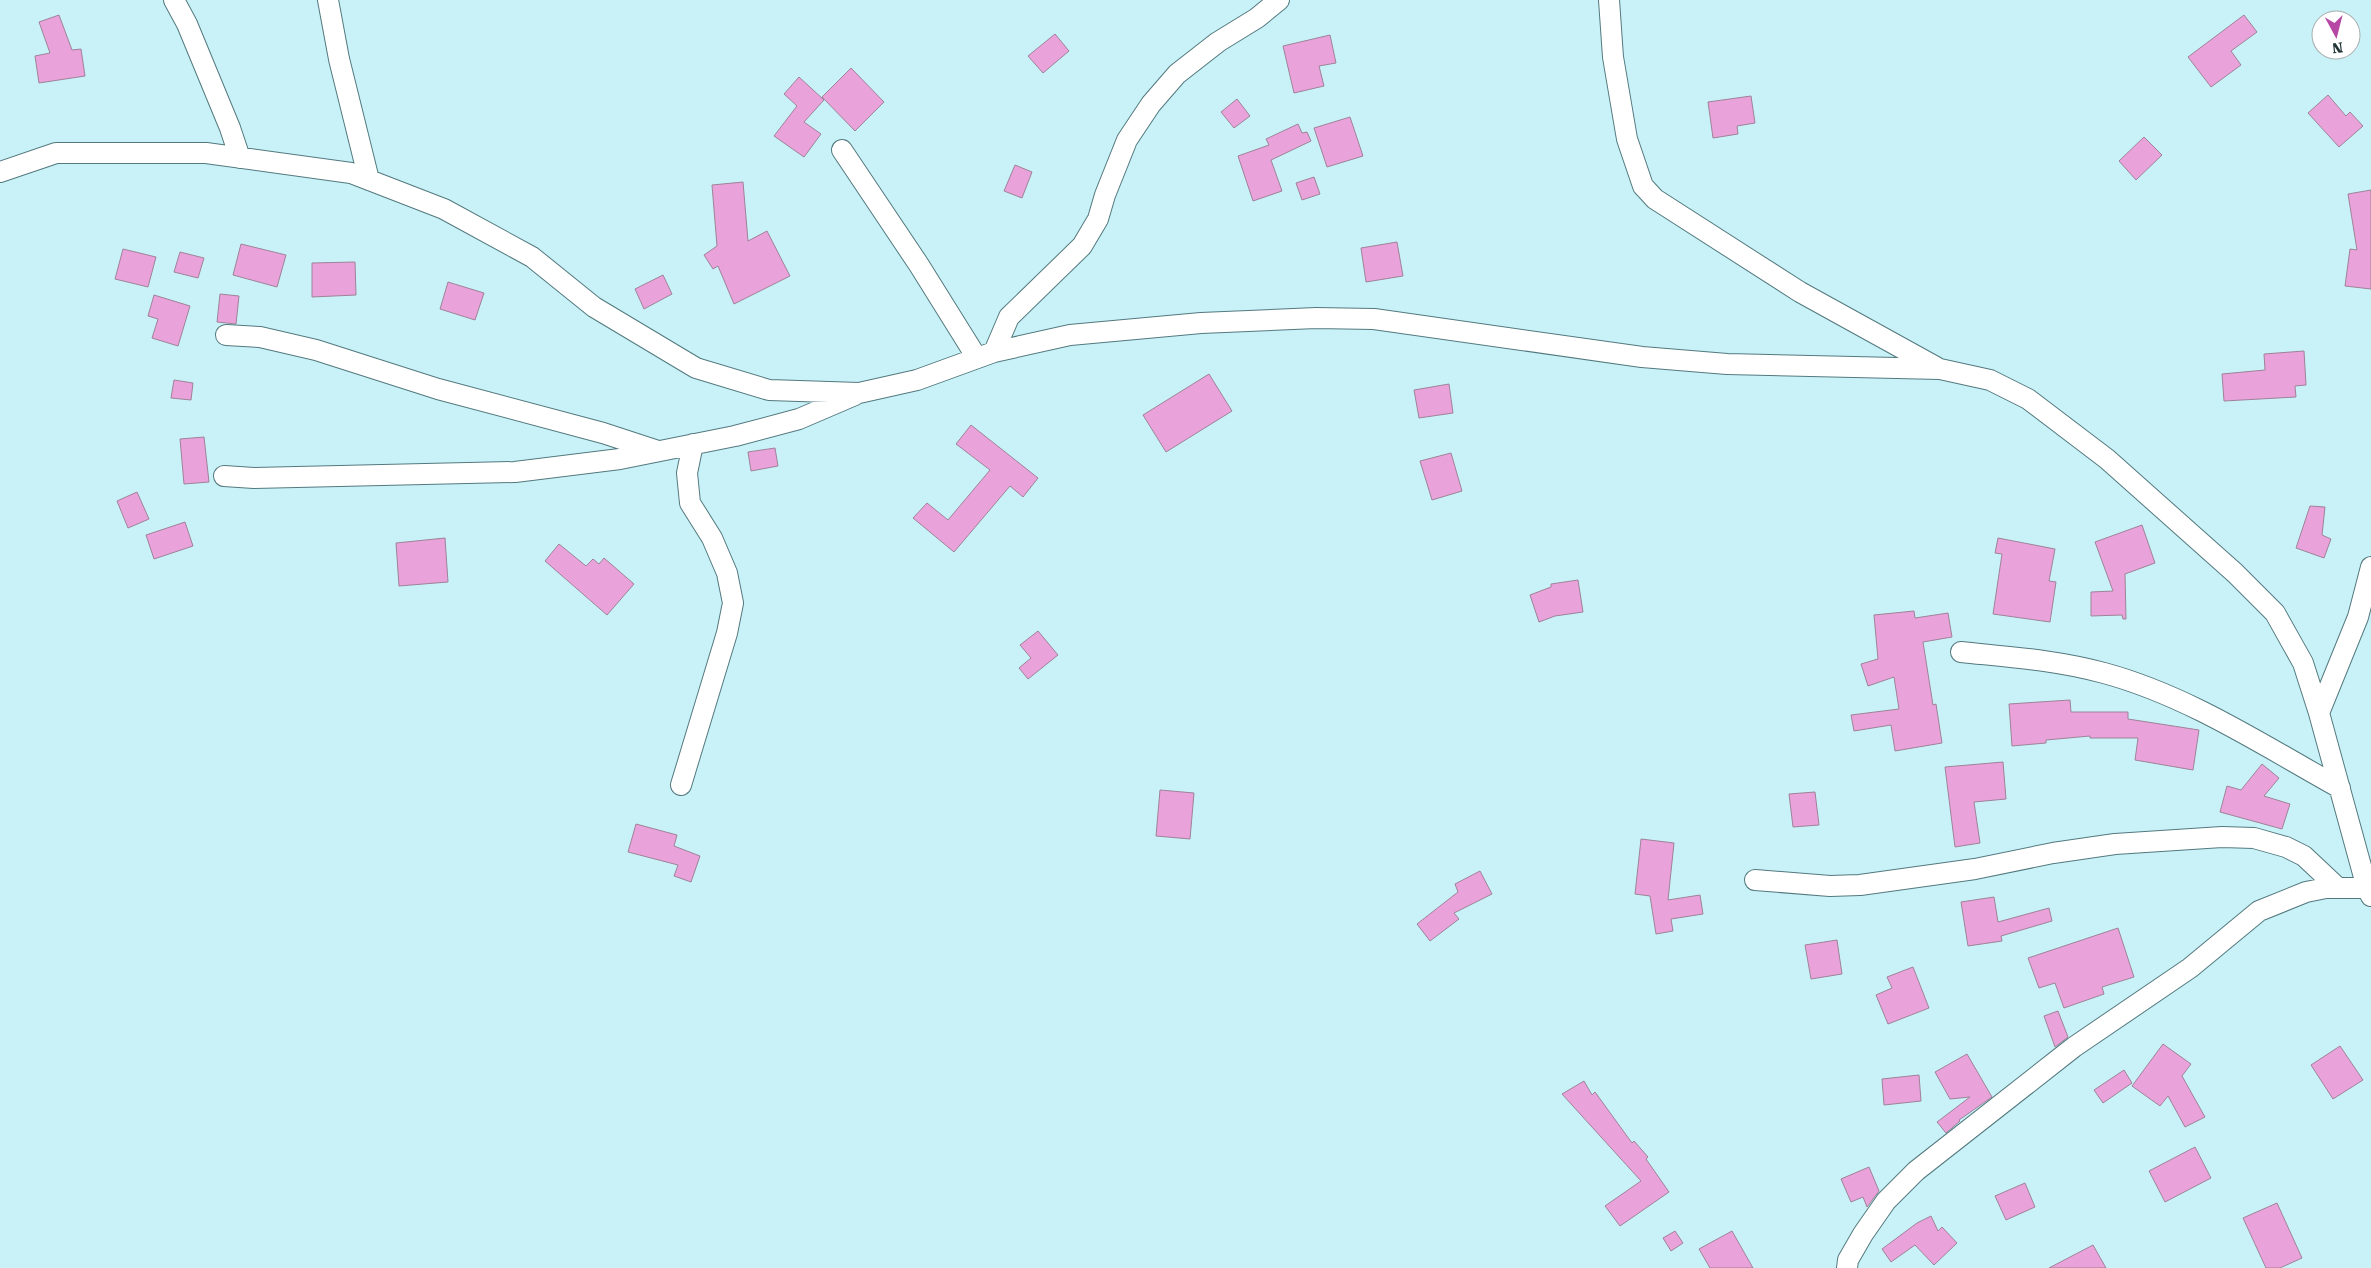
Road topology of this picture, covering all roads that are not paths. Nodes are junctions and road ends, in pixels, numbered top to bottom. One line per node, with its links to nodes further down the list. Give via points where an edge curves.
1 (174, 0): 6 (street, via 187,24)
2 (328, 0): 8 (street)
3 (1279, 0): 10 (street, via 1177,74 1151,104 1127,140 1098,219 1082,246 1009,317)
4 (1609, 0): 11 (street, via 1613,57 1627,139 1643,186 1655,199 1800,292)
5 (842, 150): 10 (street, via 919,265)
6 (240, 158): 7 (street, via 206,153 56,153); 8 (street, via 351,173)
7 (0, 172)
8 (369, 180): 12 (street, via 444,209 532,257 594,306 696,368 769,390)
9 (226, 336): 14 (street, via 260,337 316,350 438,389 603,432)
10 (986, 356): 11 (street, via 1070,336 1201,323 1316,318 1374,319 1642,357 1727,364); 12 (street, via 917,380)
11 (1940, 369): 18 (street, via 1990,380 2028,399 2107,459 2235,573 2275,613 2304,663)
12 (859, 393): 13 (street, via 799,419)
13 (693, 444): 14 (street); 19 (street, via 687,473 690,504 712,538 727,573 734,603 728,633)
14 (660, 451): 15 (street, via 515,472)
15 (224, 476)
16 (2371, 567): 18 (street, via 2358,617)
17 (1961, 652): 20 (street, via 2060,662 2136,683 2186,703)
18 (2319, 713): 20 (street)
19 (681, 785)
20 (2340, 788): 23 (street)
21 (1755, 880): 22 (street, via 1860,885 1975,869 2080,849 2222,837 2254,838 2286,847 2304,856)
22 (2338, 888): 23 (street); 24 (street, via 2306,892 2259,911 2190,968 2066,1052 1910,1177 1886,1201 1863,1234 1848,1260)
23 (2369, 892)
24 (1847, 1268)

